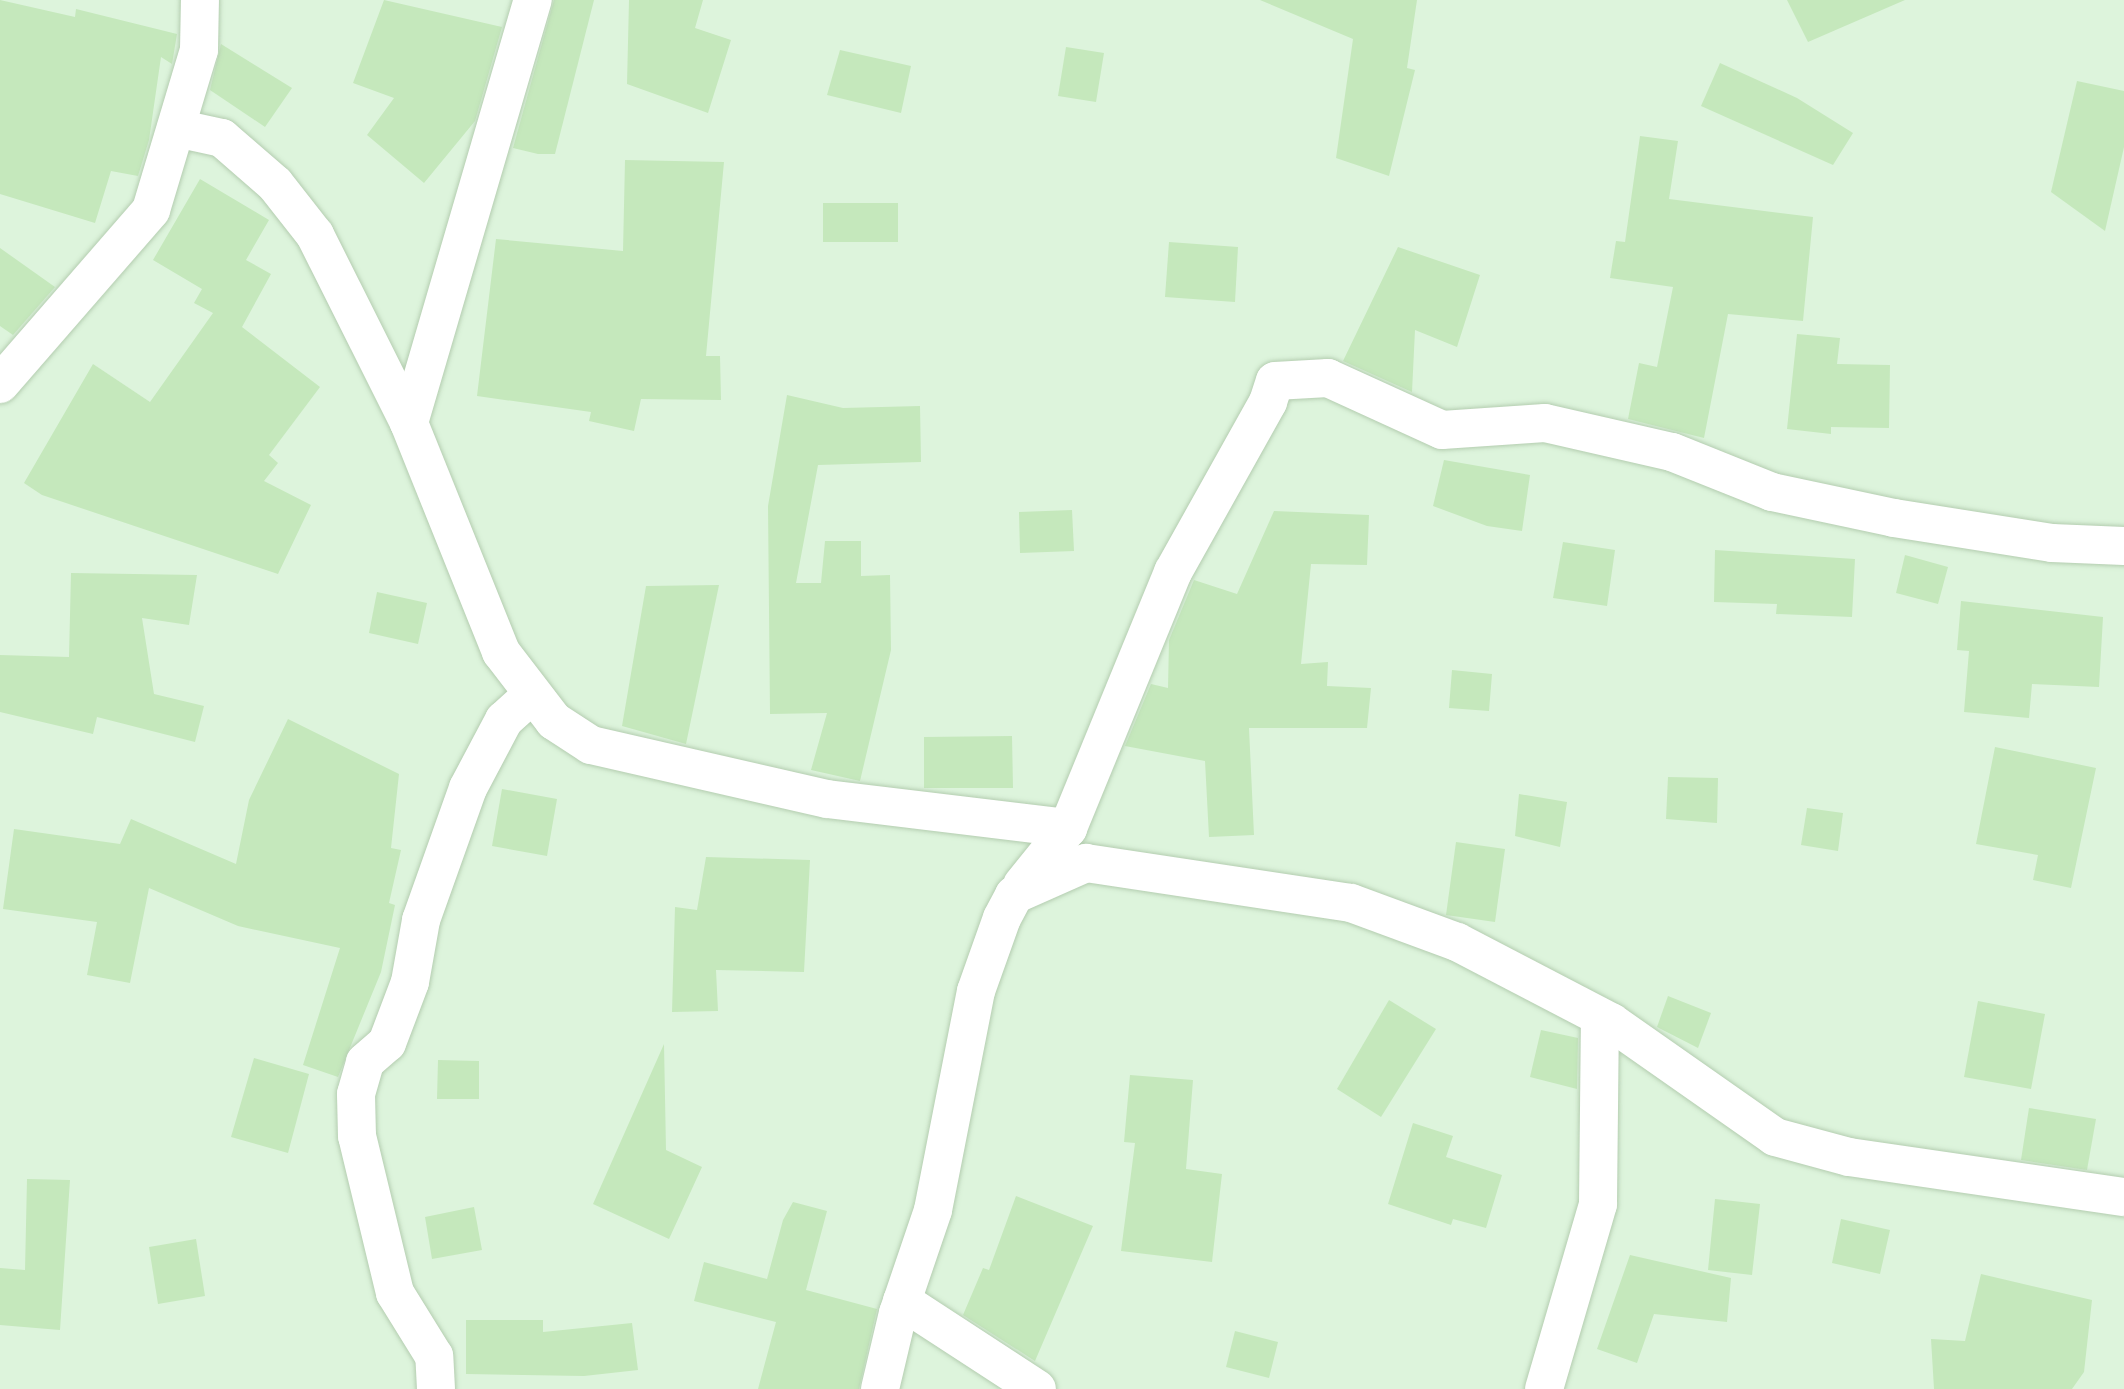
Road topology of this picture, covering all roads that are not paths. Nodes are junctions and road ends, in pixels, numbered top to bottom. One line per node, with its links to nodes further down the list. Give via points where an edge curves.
1 (200, 0): 3 (street, via 199,50)
2 (533, 0): 5 (street)
3 (176, 128): 4 (street, via 151,211); 5 (street, via 222,138 275,184 353,304)
4 (0, 384)
5 (409, 422): 7 (street, via 501,652)
6 (2124, 546): 8 (street, via 2052,543 1894,518 1772,492 1672,452 1558,426 1442,430 1328,378 1275,381 1268,402 1173,572)
7 (531, 696): 8 (street, via 554,721 591,745 827,799); 13 (street, via 504,720 468,788 421,920 410,982 387,1043 365,1062 356,1094 357,1136 395,1293 434,1356)
8 (1068, 828): 9 (street)
9 (1014, 895): 10 (street, via 1086,863 1200,876 1351,903 1457,942); 12 (street, via 976,991 933,1210)
10 (1600, 1017): 11 (street, via 1775,1137 1849,1157); 16 (street, via 1598,1204)
11 (2124, 1198)
12 (901, 1301): 14 (street); 15 (street)
13 (436, 1389)
14 (880, 1389)
15 (1037, 1389)
16 (1544, 1389)

